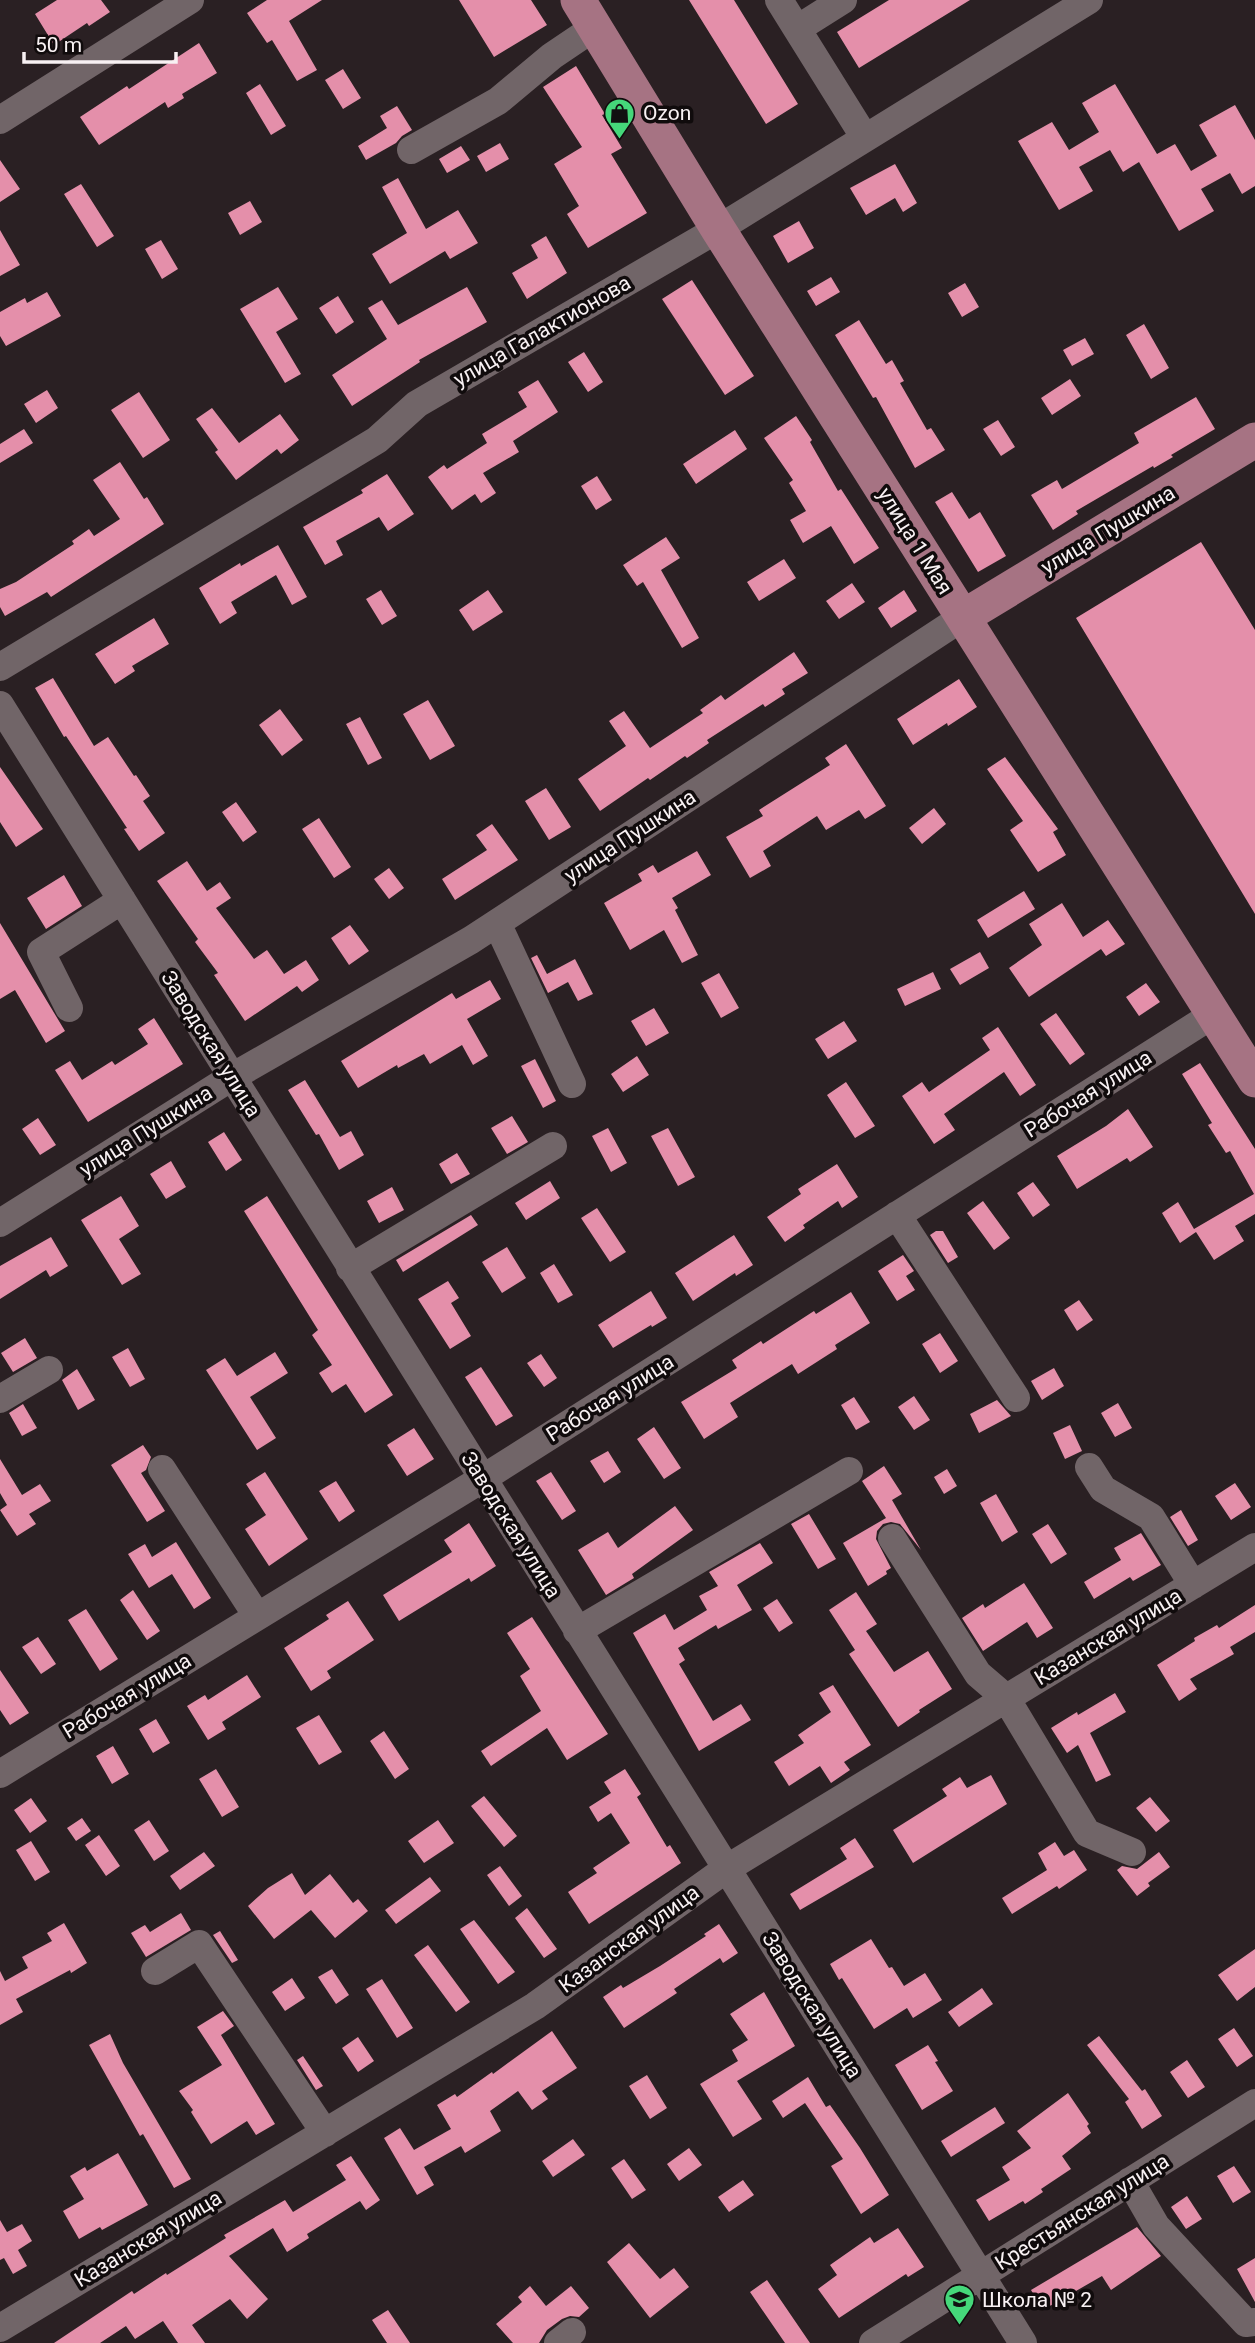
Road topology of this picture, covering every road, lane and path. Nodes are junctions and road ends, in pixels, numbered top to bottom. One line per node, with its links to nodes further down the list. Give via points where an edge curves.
1 (191, 0): 7 (street)
2 (779, 0): 6 (street)
3 (843, 0): 6 (street)
4 (1089, 0): 8 (street, улица Галактионова)
5 (586, 14): 9 (street, via 552,56 498,101); 10 (main road, улица 1 Мая)
6 (797, 29): 8 (street)
7 (0, 120)
8 (865, 138): 10 (street, улица Галактионова)
9 (411, 150)
10 (718, 229): 12 (main road, улица 1 Мая); 13 (street, улица Галактионова, via 417,404 376,440)
11 (1255, 440): 12 (main road, улица Пушкина)
12 (964, 617): 16 (street, улица Пушкина); 18 (main road, улица 1 Мая)
13 (0, 667)
14 (0, 705): 15 (street, Заводская улица)
15 (122, 900): 17 (street, via 41,951); 19 (street, Заводская улица)
16 (497, 923): 19 (street, улица Пушкина); 21 (street)
17 (69, 1007)
18 (1214, 1014): 20 (main road, улица 1 Мая); 23 (street, Рабочая улица)
19 (232, 1077): 24 (street, улица Пушкина); 25 (street, Заводская улица)
20 (1255, 1080)
21 (572, 1084)
22 (553, 1146): 25 (street)
23 (897, 1215): 27 (street); 32 (street, Рабочая улица)
24 (0, 1223)
25 (350, 1268): 32 (street, Заводская улица)
26 (49, 1370): 28 (street)
27 (1016, 1398)
28 (0, 1399)
29 (1089, 1466): 35 (street, via 1103,1489 1151,1517)
30 (162, 1469): 36 (street)
31 (849, 1471): 37 (street)
32 (482, 1479): 36 (street, Рабочая улица); 37 (street, Заводская улица)
33 (892, 1538): 38 (street, via 978,1674)
34 (1255, 1547): 35 (street, Казанская улица)
35 (1193, 1585): 38 (street, Казанская улица)
36 (257, 1616): 39 (street, Рабочая улица)
37 (577, 1631): 41 (street, Заводская улица)
38 (1006, 1698): 40 (street, via 1087,1833); 41 (street, Казанская улица)
39 (0, 1774)
40 (1132, 1852)
41 (726, 1869): 44 (street, Казанская улица, via 535,2006); 46 (street, Заводская улица)
42 (155, 1971): 44 (street, via 199,1944)
43 (1255, 2103): 45 (street, Крестьянская улица)
44 (325, 2133): 48 (street, Казанская улица)
45 (1130, 2181): 46 (street, Крестьянская улица); 47 (street, via 1156,2227 1246,2323)
46 (981, 2275): 49 (street, Крестьянская улица); 50 (street, Заводская улица)
47 (1255, 2322)
48 (4, 2329)
49 (873, 2343)
50 (1023, 2343)

